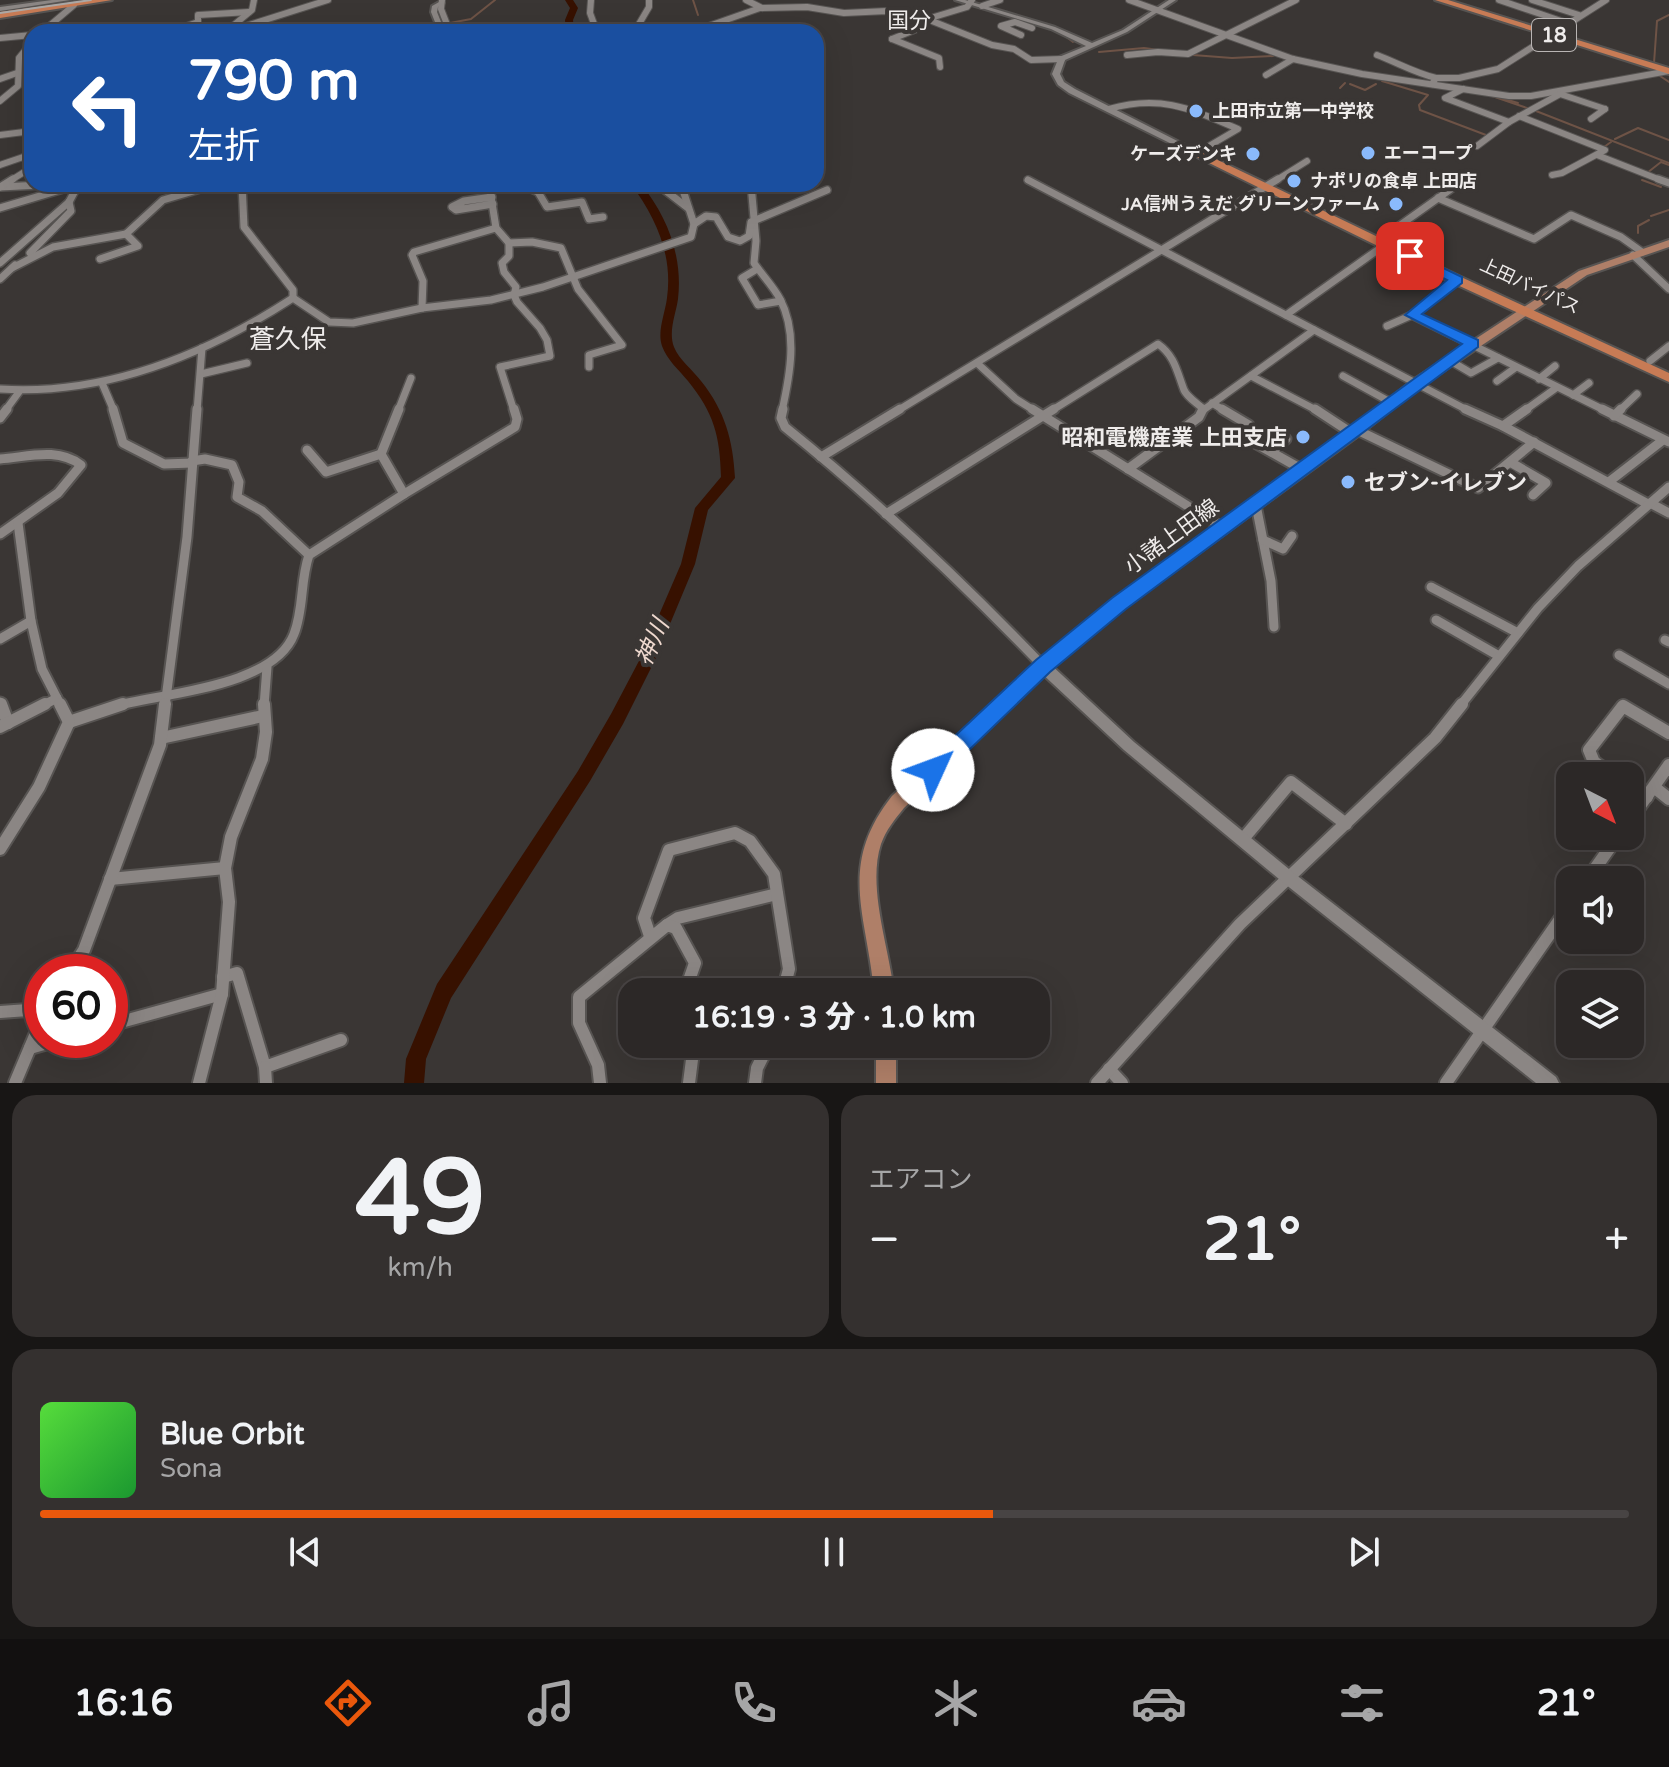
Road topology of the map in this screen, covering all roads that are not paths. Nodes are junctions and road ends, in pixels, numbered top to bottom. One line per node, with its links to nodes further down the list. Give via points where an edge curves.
1 (108, 0): 17 (highway)
2 (254, 0): 26 (street)
3 (328, 0): 33 (street)
4 (591, 0): 36 (street)
5 (649, 0): 37 (street)
6 (746, 0): 22 (street)
7 (783, 0): 23 (street)
8 (958, 0): 19 (street)
9 (1000, 0): 21 (street)
10 (1129, 0): 24 (street)
11 (1173, 0): 24 (street)
12 (1296, 0): 40 (street)
13 (1439, 0): 41 (highway, 18)
14 (1499, 0): 29 (street)
15 (1532, 0): 27 (street)
16 (1606, 0): 27 (street)
17 (71, 2): 20 (street); 25 (highway); 30 (street)
18 (441, 2): 34 (street, via 434,12); 35 (street)
19 (972, 2): 21 (street); 28 (street)
20 (14, 4): 25 (street)
21 (982, 6): 45 (street)
22 (762, 8): 23 (street); 38 (street)
23 (770, 8): 28 (street, via 887,11)
24 (1160, 11): 40 (street); 45 (street)
25 (0, 12)
26 (249, 12): 31 (street, via 198,15); 32 (street)
27 (1579, 15): 29 (street)
28 (925, 20): 49 (street, via 1014,49 1031,60); 51 (street, via 892,39 939,58)
29 (1567, 23): 41 (street)
30 (50, 24)
31 (194, 24)
32 (236, 24)
33 (252, 24)
34 (439, 24)
35 (448, 24)
36 (594, 24)
37 (639, 24)
38 (721, 24)
39 (1032, 28): 42 (street, via 1015,22 1001,26)
40 (1226, 33): 47 (street, via 1188,54); 50 (street)
41 (1550, 34): 53 (highway, 18); 56 (street, via 1492,72)
42 (1021, 35)
43 (24, 36): 44 (street)
44 (0, 38)
45 (1092, 46): 49 (street)
46 (24, 52): 52 (street)
47 (1127, 55)
48 (1377, 55): 56 (street)
49 (1062, 59): 60 (street, via 1056,70 1061,83)
50 (1293, 59): 54 (street); 56 (street)
51 (940, 67)
52 (17, 73): 55 (street); 59 (street, via 18,86)
53 (1663, 73): 58 (street)
54 (1266, 75)
55 (0, 79)
56 (1434, 81): 57 (street)
57 (1463, 89): 58 (street, via 1517,97); 63 (street, via 1445,98)
58 (1560, 93): 61 (street); 62 (street, via 1605,109)
59 (0, 101)
60 (1109, 109): 67 (street); 67 (street, via 1133,101 1166,100 1238,129)
61 (1519, 116): 63 (street); 68 (street, via 1605,150)
62 (1591, 119)
63 (1509, 122): 66 (street)
64 (24, 132): 65 (street)
65 (0, 135)
66 (1477, 146)
67 (1197, 153): 78 (highway, 上田バイパス)
68 (1597, 155): 74 (street); 76 (street)
69 (24, 157): 71 (street)
70 (1307, 161): 78 (street)
71 (0, 165)
72 (24, 172): 77 (street, via 0,187)
73 (1471, 174): 91 (street)
74 (1552, 175)
75 (1028, 180): 105 (street)
76 (1669, 183)
77 (24, 186)
78 (1266, 186): 101 (highway, 上田バイパス); 105 (street)
79 (827, 190): 80 (street)
80 (824, 191)
81 (55, 192): 94 (street)
82 (75, 192): 93 (street)
83 (190, 192): 100 (street, via 163,200)
84 (242, 192): 117 (street, via 244,227 293,290)
85 (491, 192): 92 (street)
86 (538, 192): 96 (street, via 547,207 582,202 589,219)
87 (667, 192): 95 (street)
88 (683, 192): 95 (street)
89 (752, 192): 97 (street)
90 (822, 192): 97 (street)
91 (1438, 198): 101 (street); 107 (street, via 1534,239 1571,215 1621,237)
92 (493, 200): 92 (street, via 456,210 452,207 464,201); 99 (street)
93 (69, 202): 109 (street); 110 (street, via 71,211 56,230)
94 (0, 208)
95 (688, 208): 98 (street)
96 (603, 217)
97 (755, 221): 98 (street, via 749,236 740,241 728,237 718,217 705,216); 111 (street)
98 (694, 224): 113 (street, via 686,240)
99 (496, 228): 102 (street); 106 (street)
100 (126, 234): 108 (street, via 138,246); 110 (street, via 53,247)
101 (1384, 241): 114 (highway, 上田バイパス); 120 (highway, 上田バイパス); 121 (street)
102 (509, 243): 113 (street, via 560,247); 116 (street, via 502,267 516,287)
103 (1669, 243): 107 (main road, 小諸上田線)
104 (403, 246): 106 (street)
105 (1162, 250): 121 (street); 132 (street)
106 (414, 252): 119 (street, via 423,281)
107 (1638, 253): 115 (street); 120 (main road, 小諸上田線, via 1583,273)
108 (100, 259)
109 (0, 263)
110 (12, 268): 112 (street)
111 (757, 269): 118 (street); 118 (street, via 742,278 758,305)
112 (0, 279)
113 (573, 279): 116 (street); 134 (street, via 582,298 622,345 589,355)
114 (1457, 280): 120 (highway, 上田バイパス); 122 (street)
115 (1669, 289)
116 (514, 295): 119 (street); 174 (street, via 540,328 550,356 500,367 518,423)
117 (293, 298): 119 (street, via 336,323); 127 (street)
118 (781, 301): 166 (street, via 792,355 781,418 790,433)
119 (422, 308)
120 (1529, 309): 125 (main road, 小諸上田線); 130 (highway, 上田バイパス); 141 (highway, 上田バイパス)
121 (1286, 315): 124 (street)
122 (1412, 315): 123 (street); 125 (street)
123 (1387, 326)
124 (1314, 330): 138 (street); 145 (street)
125 (1473, 344): 128 (street); 129 (main road, 小諸上田線)
126 (1669, 346): 130 (street)
127 (202, 348): 137 (street); 144 (street)
128 (1498, 358): 129 (street, via 1471,373); 135 (street)
129 (1449, 360): 145 (main road, 小諸上田線)
130 (1650, 361): 136 (highway, 上田バイパス)
131 (247, 363): 137 (street)
132 (977, 363): 155 (street); 166 (street)
133 (1555, 366): 142 (street)
134 (589, 367)
135 (1515, 368): 142 (street); 143 (street)
136 (1669, 369)
137 (201, 374): 168 (street)
138 (1251, 376): 152 (street); 159 (street)
139 (1343, 376): 153 (street)
140 (411, 378): 165 (street)
141 (1669, 378)
142 (1539, 379): 147 (street)
143 (1497, 381)
144 (102, 383): 149 (street); 168 (street, via 123,443 164,464)
145 (1417, 383): 153 (main road, 小諸上田線); 158 (street)
146 (1589, 383): 151 (street)
147 (1556, 388): 151 (street); 158 (street)
148 (0, 389): 149 (street)
149 (19, 392): 157 (street)
150 (1637, 394): 156 (street)
151 (1573, 395): 156 (street)
152 (1212, 403): 154 (street); 164 (street, via 1249,425 1239,434)
153 (1392, 403): 159 (main road, 小諸上田線)
154 (1203, 409): 155 (street, via 1185,393 1179,369 1158,344); 170 (street)
155 (1042, 416): 170 (street); 179 (street)
156 (1614, 416): 161 (street)
157 (0, 418)
158 (1503, 426): 162 (street)
159 (1355, 432): 169 (street, via 1478,488); 171 (main road, 小諸上田線)
160 (1286, 439): 164 (street)
161 (1666, 441): 172 (street)
162 (1534, 442): 169 (street); 172 (street)
163 (307, 450): 165 (street, via 326,472)
164 (1272, 452): 171 (street)
165 (381, 454): 174 (street)
166 (821, 457): 179 (street)
167 (0, 459): 180 (street, via 59,454 81,465 74,478)
168 (192, 462): 185 (street, via 232,465 239,482 237,497 262,511); 197 (street)
169 (1510, 462): 175 (street, via 1546,483)
170 (1128, 469): 181 (street)
171 (1303, 470): 177 (main road, 小諸上田線)
172 (1610, 481): 176 (street)
173 (1669, 487): 176 (street)
174 (404, 494): 185 (street)
175 (1533, 495)
176 (1649, 503): 178 (street); 190 (street, via 1590,554)
177 (1256, 505): 181 (main road, 小諸上田線); 184 (street)
178 (1669, 513)
179 (886, 514): 194 (street, via 983,602)
180 (18, 523): 182 (street); 188 (street)
181 (1223, 528): 194 (main road, 小諸上田線)
182 (0, 534)
183 (1292, 536): 184 (street, via 1283,549)
184 (1263, 540): 189 (street, via 1275,591)
185 (309, 555): 195 (street, via 299,622 289,647)
186 (1431, 587): 190 (street)
187 (1436, 620): 193 (street)
188 (31, 621): 191 (street); 198 (street, via 42,669)
189 (1274, 627)
190 (1518, 633): 193 (street)
191 (0, 639)
192 (1619, 655): 196 (street)
193 (1499, 656): 211 (street, via 1435,738)
194 (1043, 666): 212 (street, via 1117,736); 225 (main road, 小諸上田線, via 877,826 868,877)
195 (267, 667): 197 (street); 200 (street)
196 (1669, 684)
197 (168, 693): 201 (street); 204 (street)
198 (57, 698): 201 (street); 202 (street)
199 (0, 702): 202 (street)
200 (263, 716): 204 (street); 214 (street, via 262,759 231,837)
201 (69, 722): 213 (street, via 39,787)
202 (4, 725)
203 (1669, 733): 205 (street, via 1623,706 1589,750)
204 (161, 738): 215 (street)
205 (1595, 762)
206 (1669, 765): 208 (street)
207 (1644, 790): 208 (street)
208 (1650, 792): 209 (street); 210 (street)
209 (1669, 799)
210 (1644, 800)
211 (1346, 824): 212 (street, via 1291,782); 216 (street)
212 (1243, 839): 216 (street)
213 (0, 849)
214 (225, 868): 215 (street); 222 (street, via 229,902)
215 (110, 879): 221 (street)
216 (1290, 879): 230 (street); 237 (street, via 1240,924)
217 (777, 894): 218 (street); 220 (street, via 774,874 750,841 735,833 669,850 644,918); 224 (street)
218 (667, 925): 220 (street); 223 (street, via 676,928 695,963)
219 (1556, 925): 230 (street)
220 (650, 936): 241 (street, via 579,997 579,1023 598,1065)
221 (81, 954)
222 (223, 977): 226 (street); 236 (street, via 237,973)
223 (688, 978)
224 (787, 978)
225 (882, 978)
226 (222, 994): 229 (street); 239 (street)
227 (24, 1010): 228 (street)
228 (0, 1012)
229 (128, 1020)
230 (1482, 1030): 247 (street); 248 (street)
231 (341, 1040): 236 (street)
232 (26, 1058): 238 (street)
233 (692, 1058): 242 (street)
234 (762, 1058): 243 (street)
235 (886, 1058): 244 (main road)
236 (265, 1067): 240 (street)
237 (1109, 1069): 245 (street); 246 (street)
238 (15, 1083)
239 (199, 1083)
240 (266, 1083)
241 (600, 1083)
242 (689, 1083)
243 (755, 1083)
244 (886, 1083)
245 (1097, 1083)
246 (1122, 1083)
247 (1446, 1083)
248 (1550, 1083)

